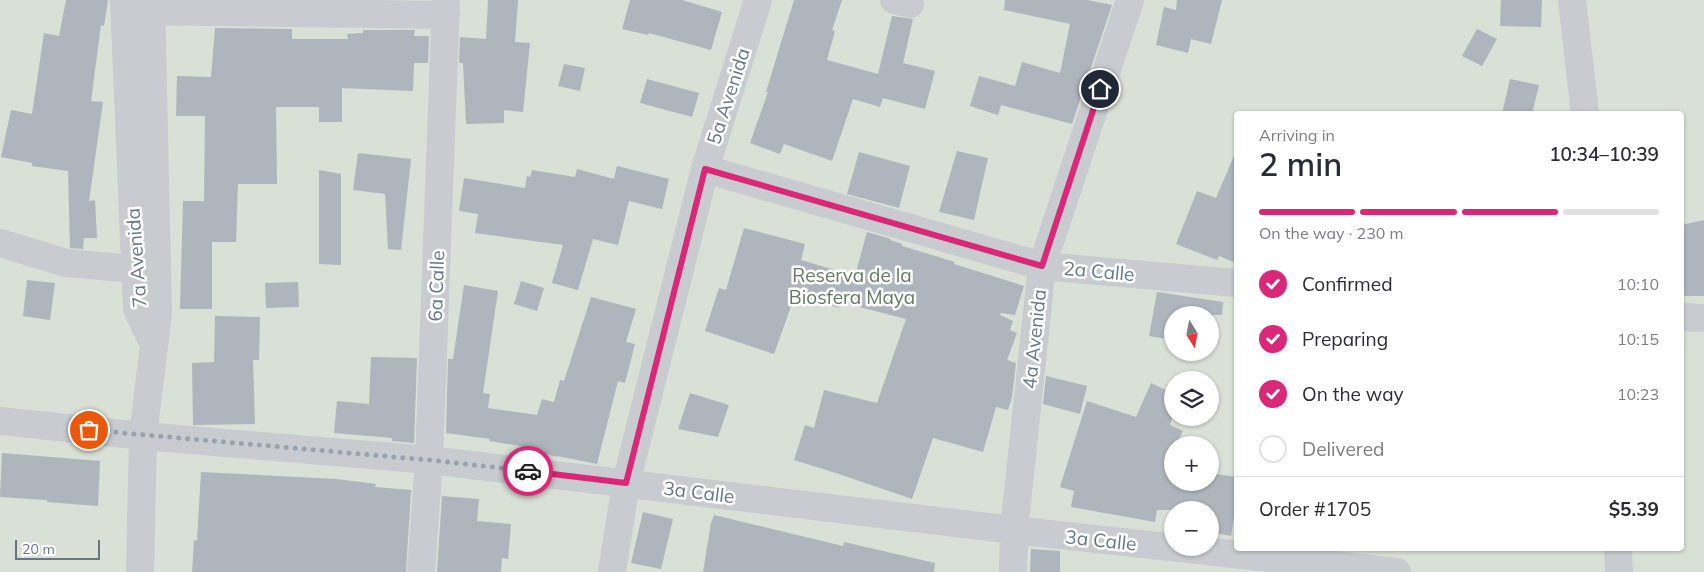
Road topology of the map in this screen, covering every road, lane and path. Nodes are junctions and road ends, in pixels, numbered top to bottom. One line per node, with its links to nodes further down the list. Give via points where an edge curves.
1 (758, 0): 8 (street, 5a Avenida)
2 (1130, 0): 10 (street, 4a Avenida)
3 (1572, 0): 7 (street)
4 (125, 6): 5 (street); 11 (street, 7a Avenida)
5 (152, 6): 6 (street); 11 (street)
6 (446, 7): 17 (street, 6a Calle)
7 (1584, 111)
8 (705, 169): 10 (street, 2a Calle); 18 (street, 5a Avenida)
9 (0, 243): 11 (street, via 66,263)
10 (1042, 266): 12 (street, 2a Calle); 19 (street, 4a Avenida)
11 (146, 268): 16 (street, 7a Avenida, via 137,309 154,345)
12 (1234, 283)
13 (1684, 317): 14 (street)
14 (1704, 318)
15 (0, 422): 16 (street, 3a Calle)
16 (143, 436): 17 (street, 3a Calle); 21 (street, 7a Avenida)
17 (429, 460): 18 (street, 3a Calle); 22 (street, 6a Calle)
18 (626, 483): 19 (street, 3a Calle); 23 (street, 5a Avenida)
19 (1014, 530): 24 (street, 4a Avenida); 25 (street, 3a Calle)
20 (1618, 551): 26 (street)
21 (140, 572)
22 (421, 572)
23 (612, 572)
24 (1013, 572)
25 (1397, 572)
26 (1619, 572)

